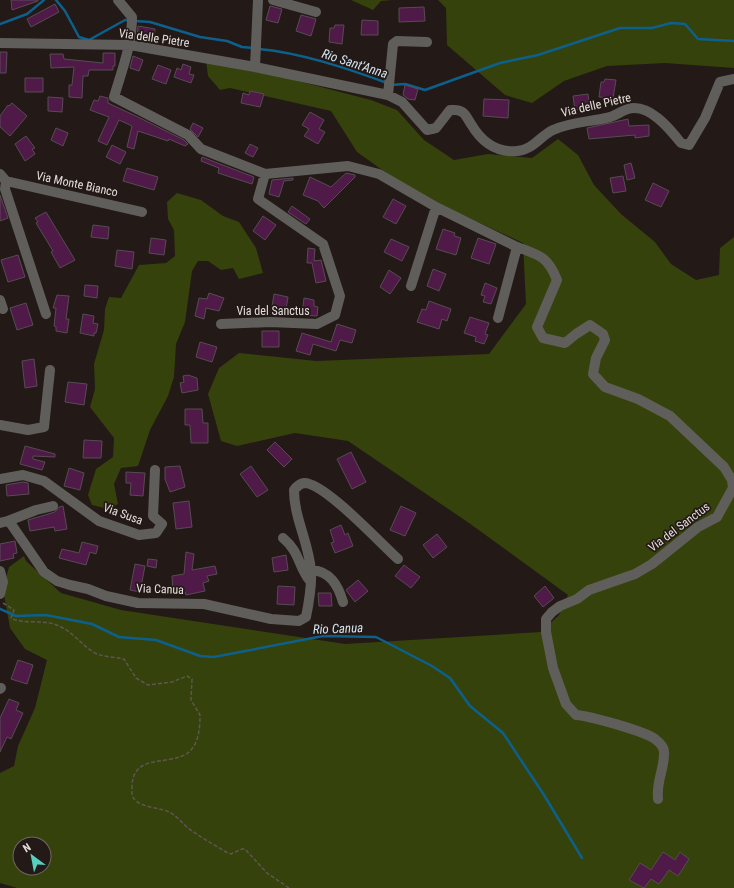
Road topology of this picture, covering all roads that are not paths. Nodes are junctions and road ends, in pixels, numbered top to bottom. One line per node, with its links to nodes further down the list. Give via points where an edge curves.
1 (118, 0): 7 (street, via 132,17)
2 (258, 0): 8 (street)
3 (273, 0): 4 (street)
4 (316, 12)
5 (427, 42): 10 (street, via 397,41 393,44)
6 (0, 43): 7 (street, Via delle Pietre)
7 (130, 45): 8 (street, Via delle Pietre); 11 (street, Via del Sanctus, via 114,97 188,135 201,149)
8 (255, 65): 10 (street, Via delle Pietre)
9 (734, 79): 10 (street, Via delle Pietre, via 720,82 689,145 681,143 671,130 644,109 630,108 608,118 572,123 551,130 532,146 518,152 504,151 487,144 463,112 456,109 450,110 436,128 427,130 402,102)
10 (388, 93)
11 (265, 174): 13 (street, Via del Sanctus, via 348,166 379,174); 19 (street, Via del Sanctus, via 258,199 323,244 340,296 335,316 317,324)
12 (3, 178): 14 (street, Via Monte Bianco); 17 (street, Via Monte Bianco)
13 (436, 207): 15 (street, Via del Sanctus); 16 (street)
14 (142, 212)
15 (517, 247): 18 (street); 33 (street, Via del Sanctus, via 538,254 546,260 558,280 537,327 543,338 565,343 590,325 603,334 605,340 596,358 593,374 605,387 638,399 670,416 724,467 732,480 733,488 717,517 698,527 652,564 635,574 589,590 577,599 560,606 546,619 553,668 566,704 576,715 613,723 654,738 661,745 665,753 657,788)
16 (411, 286)
17 (46, 314)
18 (498, 318)
19 (221, 324)
20 (50, 370): 21 (street, via 44,427 28,430)
21 (0, 425)
22 (155, 470): 23 (street, Via Susa, via 153,516 162,524 156,534 139,535 99,521 44,481 23,475)
23 (0, 479)
24 (53, 506): 25 (street, Via Canua)
25 (4, 522): 30 (street, Via Canua, via 16,529 34,559 49,577 106,596 138,602 204,604 271,619 299,621 306,617)
26 (283, 538): 30 (street, via 298,554 305,575)
27 (398, 560): 28 (street, Via Canua, via 320,488 305,483 299,484 294,490 294,506)
28 (311, 570): 30 (street, Via Canua); 32 (street, via 329,576)
29 (0, 571): 31 (street, via 3,582)
30 (310, 581)
31 (0, 594)
32 (343, 602)
33 (658, 799)

